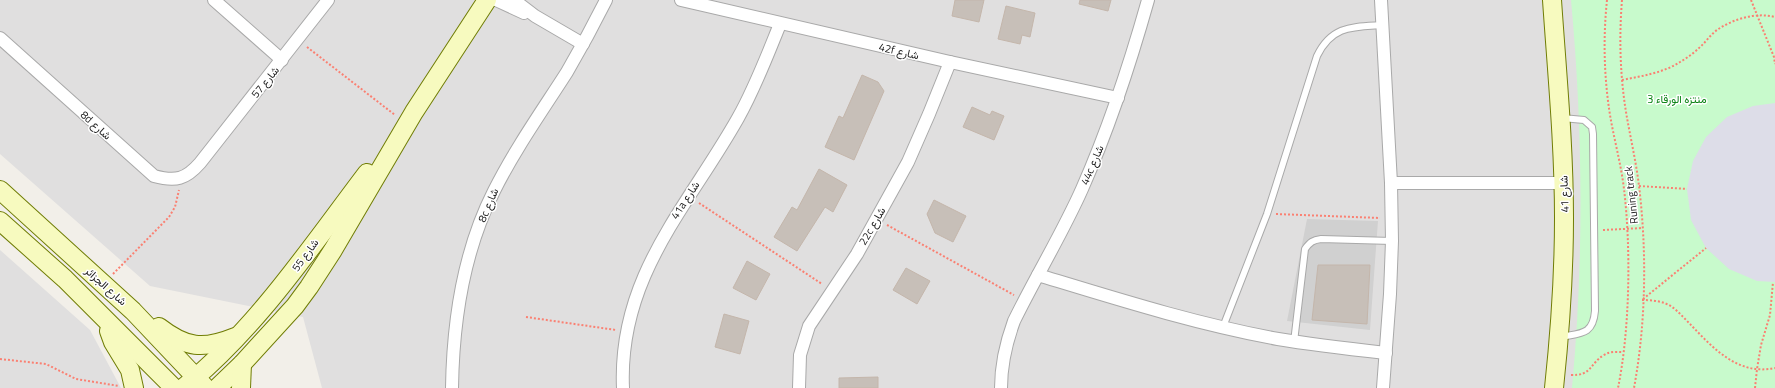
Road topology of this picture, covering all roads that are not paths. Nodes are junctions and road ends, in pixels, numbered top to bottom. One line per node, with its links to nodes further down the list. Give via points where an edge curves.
1 (214, 0): 16 (street)
2 (328, 0): 16 (street, شارع 57)
3 (487, 0): 19 (street, شارع 55)
4 (496, 0): 11 (street)
5 (514, 0): 11 (street)
6 (606, 0): 15 (street, 8c شارع)
7 (681, 0): 12 (street, 42f شارع)
8 (1148, 0): 18 (street, 44c شارع)
9 (1381, 0): 13 (street)
10 (1552, 0): 20 (street, شارع 41)
11 (534, 16): 15 (street)
12 (780, 24): 17 (street, 42f شارع); 43 (street, 41a شارع, via 749,97 651,258 636,297 627,332)
13 (1384, 25): 22 (street); 30 (lane, via 1341,30 1330,36 1322,45 1267,214)
14 (0, 38): 21 (street, 8d شارع, via 154,176 167,180 180,178)
15 (583, 44): 42 (street, 8c شارع, via 513,156 493,192 478,230 465,270 458,306 452,351)
16 (282, 60): 21 (street, شارع 57)
17 (950, 62): 18 (street, 42f شارع); 44 (street, 22c شارع, via 908,162 877,219 809,326 800,355)
18 (1118, 98): 27 (street, 44c شارع, via 1082,189)
19 (410, 118): 31 (street, شارع 55, via 281,288); 35 (street, شارع 55, via 313,282 295,306)
20 (1560, 118): 23 (street, شارع 41); 32 (lane, via 1584,120 1592,127 1594,321 1586,332)
21 (200, 163)
22 (1391, 183): 23 (street); 26 (street)
23 (1563, 183): 32 (street, شارع 41, via 1564,254)
24 (0, 190): 28 (street, شارع الجزائر)
25 (0, 221): 29 (street, شارع الجزائر, via 65,279)
26 (1392, 241): 33 (lane, via 1315,239 1309,243 1305,249); 34 (street)
27 (1038, 275): 30 (street, via 1142,307); 45 (street, 44c شارع, via 1014,321 1006,343)
28 (133, 311): 31 (street, via 173,338 190,344 219,343); 37 (street, شارع الجزائر)
29 (107, 322): 38 (street, via 113,342 130,370); 39 (street, شارع الجزائر)
30 (1223, 327): 33 (street)
31 (241, 334): 37 (street, شارع 55)
32 (1559, 338): 36 (street, شارع 41)
33 (1294, 342): 34 (street)
34 (1386, 353): 46 (street)
35 (242, 364): 40 (street, شارع 55); 41 (street)
36 (1555, 380)
37 (195, 384)
38 (130, 387)
39 (174, 388)
40 (217, 388)
41 (241, 388)
42 (452, 388)
43 (623, 388)
44 (798, 388)
45 (1001, 388)
46 (1383, 388)

